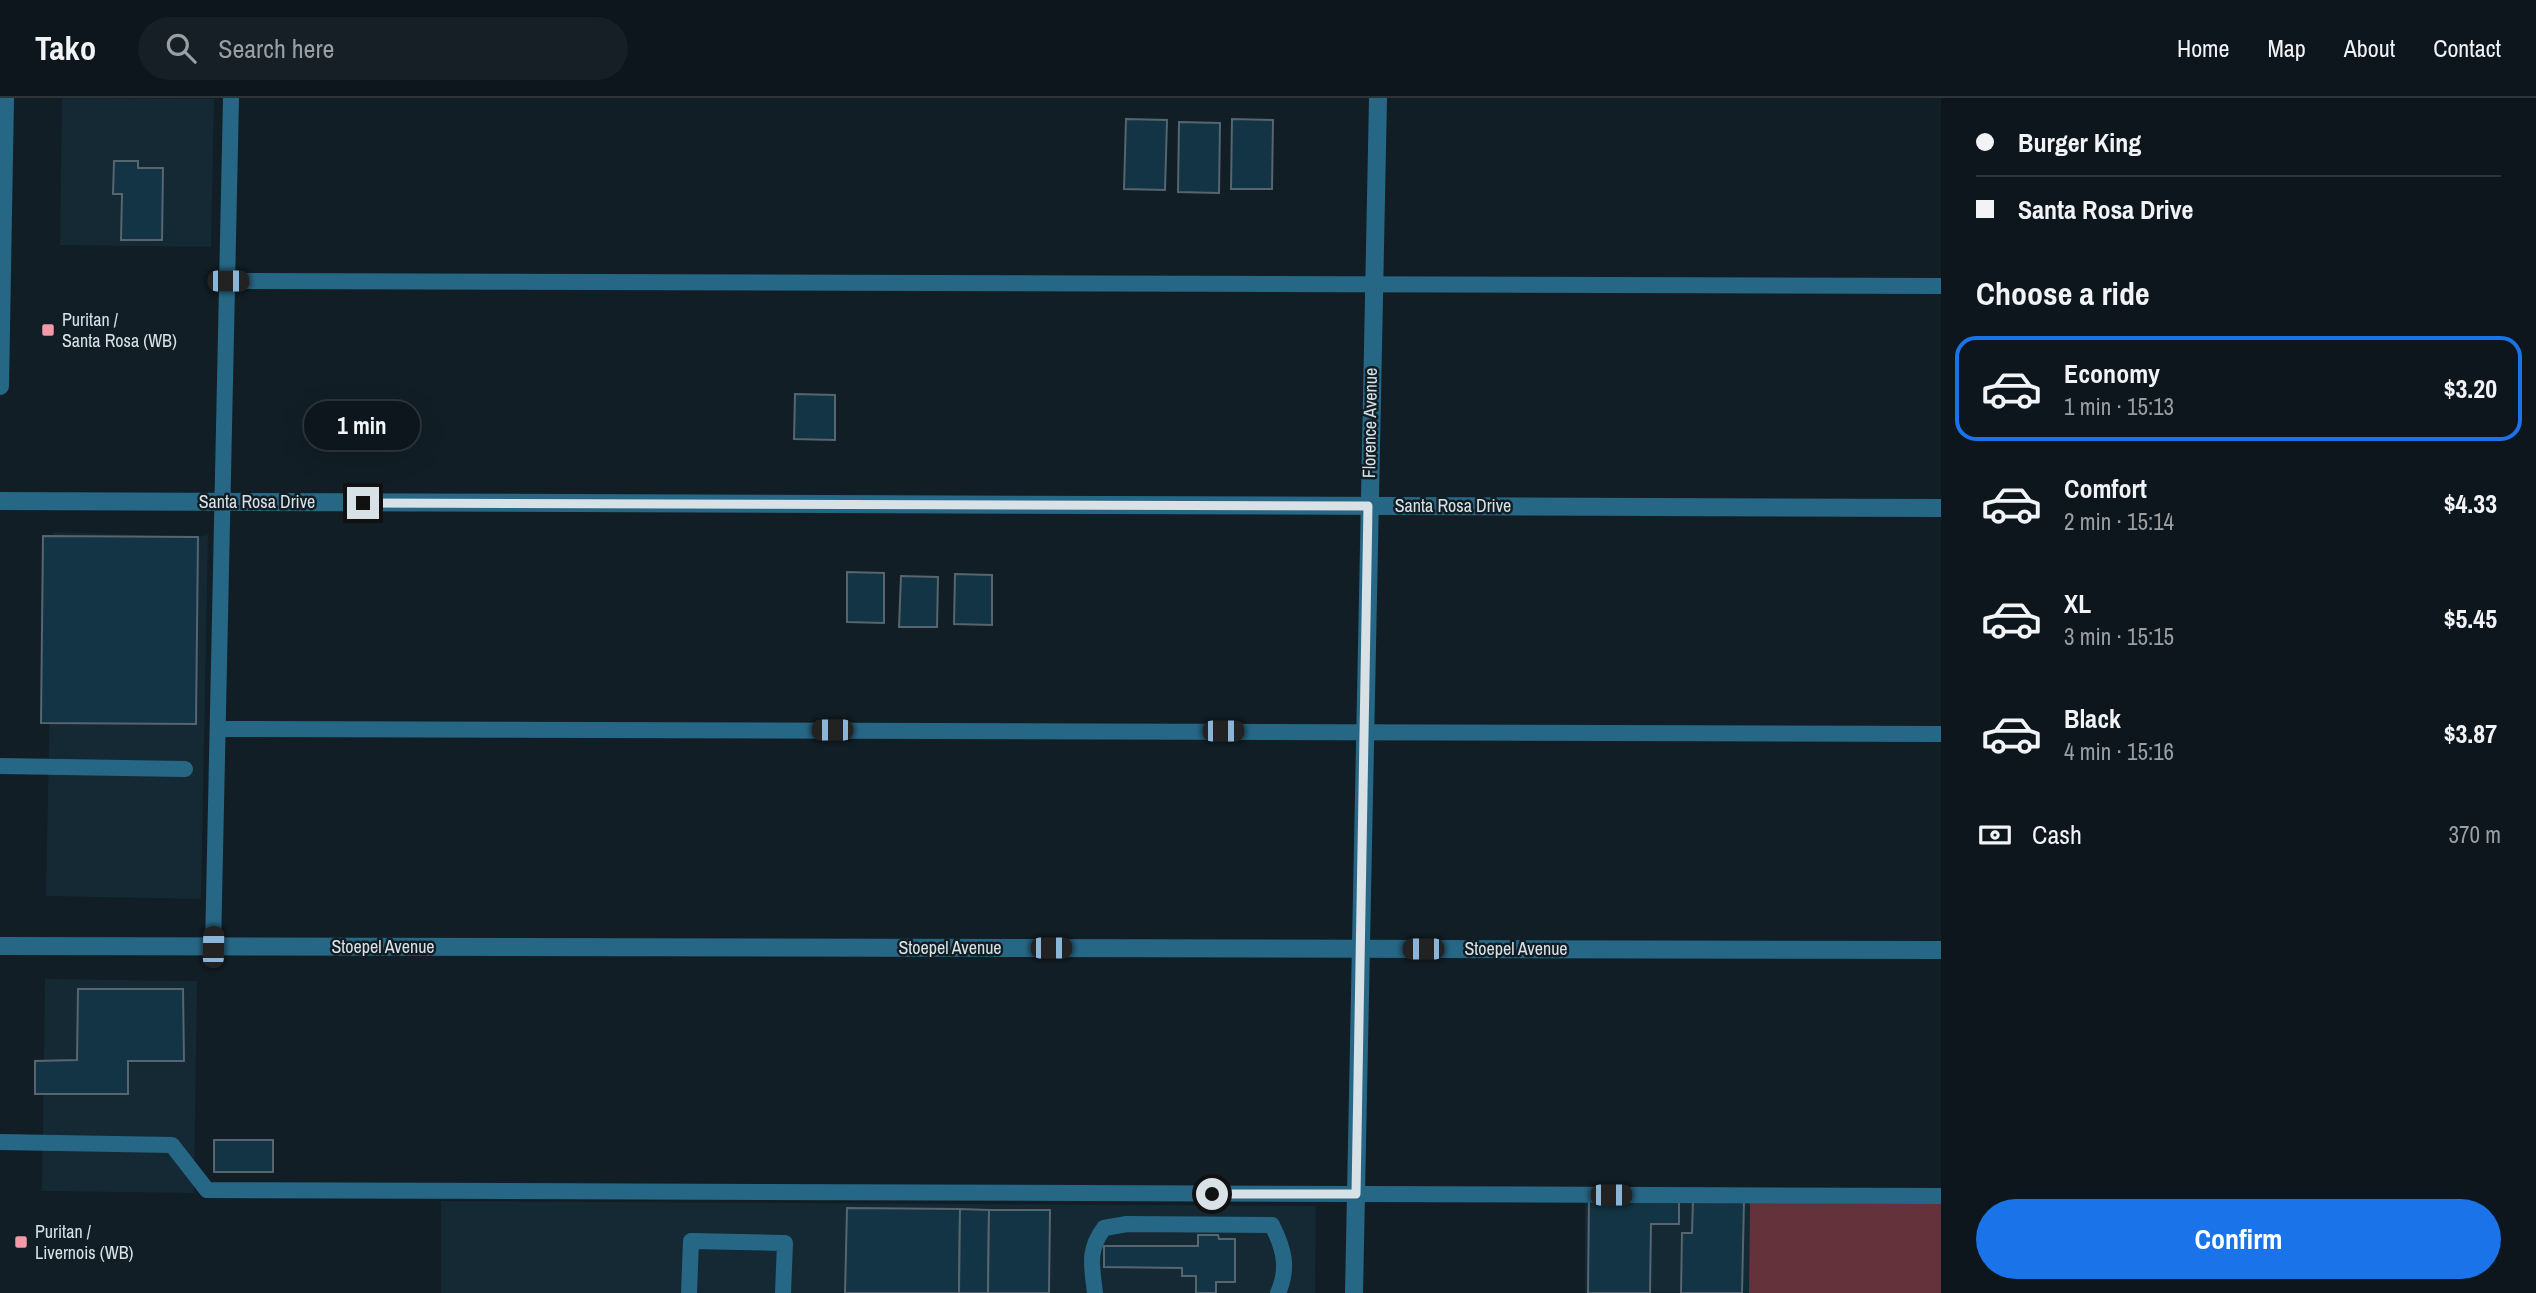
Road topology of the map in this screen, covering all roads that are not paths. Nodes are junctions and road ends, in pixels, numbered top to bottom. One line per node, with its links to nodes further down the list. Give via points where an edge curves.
1 (5, 98): 7 (street)
2 (231, 98): 4 (lane)
3 (1378, 98): 5 (street, Florence Avenue)
4 (228, 281): 5 (lane); 9 (lane)
5 (1374, 283): 6 (lane); 10 (street, Florence Avenue)
6 (1941, 286)
7 (0, 386)
8 (0, 501): 9 (street, Santa Rosa Drive)
9 (223, 502): 10 (street, Santa Rosa Drive); 12 (lane)
10 (1368, 506): 11 (street, Santa Rosa Drive); 13 (street, Florence Avenue)
11 (1941, 509)
12 (218, 729): 13 (lane); 18 (lane)
13 (1364, 731): 14 (lane); 19 (street, Florence Avenue)
14 (1941, 734)
15 (0, 766): 16 (lane)
16 (185, 769)
17 (0, 946): 18 (street, Stoepel Avenue)
18 (213, 947): 19 (street, Stoepel Avenue)
19 (1360, 949): 20 (street, Stoepel Avenue); 22 (street, Florence Avenue)
20 (1941, 950)
21 (0, 1142): 22 (lane, via 172,1145 207,1190)
22 (1356, 1194): 23 (lane); 28 (street, Florence Avenue)
23 (1941, 1196)
24 (690, 1293): 25 (lane, via 691,1241 785,1243)
25 (783, 1293)
26 (1095, 1293): 27 (lane, via 1094,1242 1104,1228 1127,1224 1272,1225 1283,1248 1283,1280)
27 (1278, 1293)
28 (1354, 1293)

